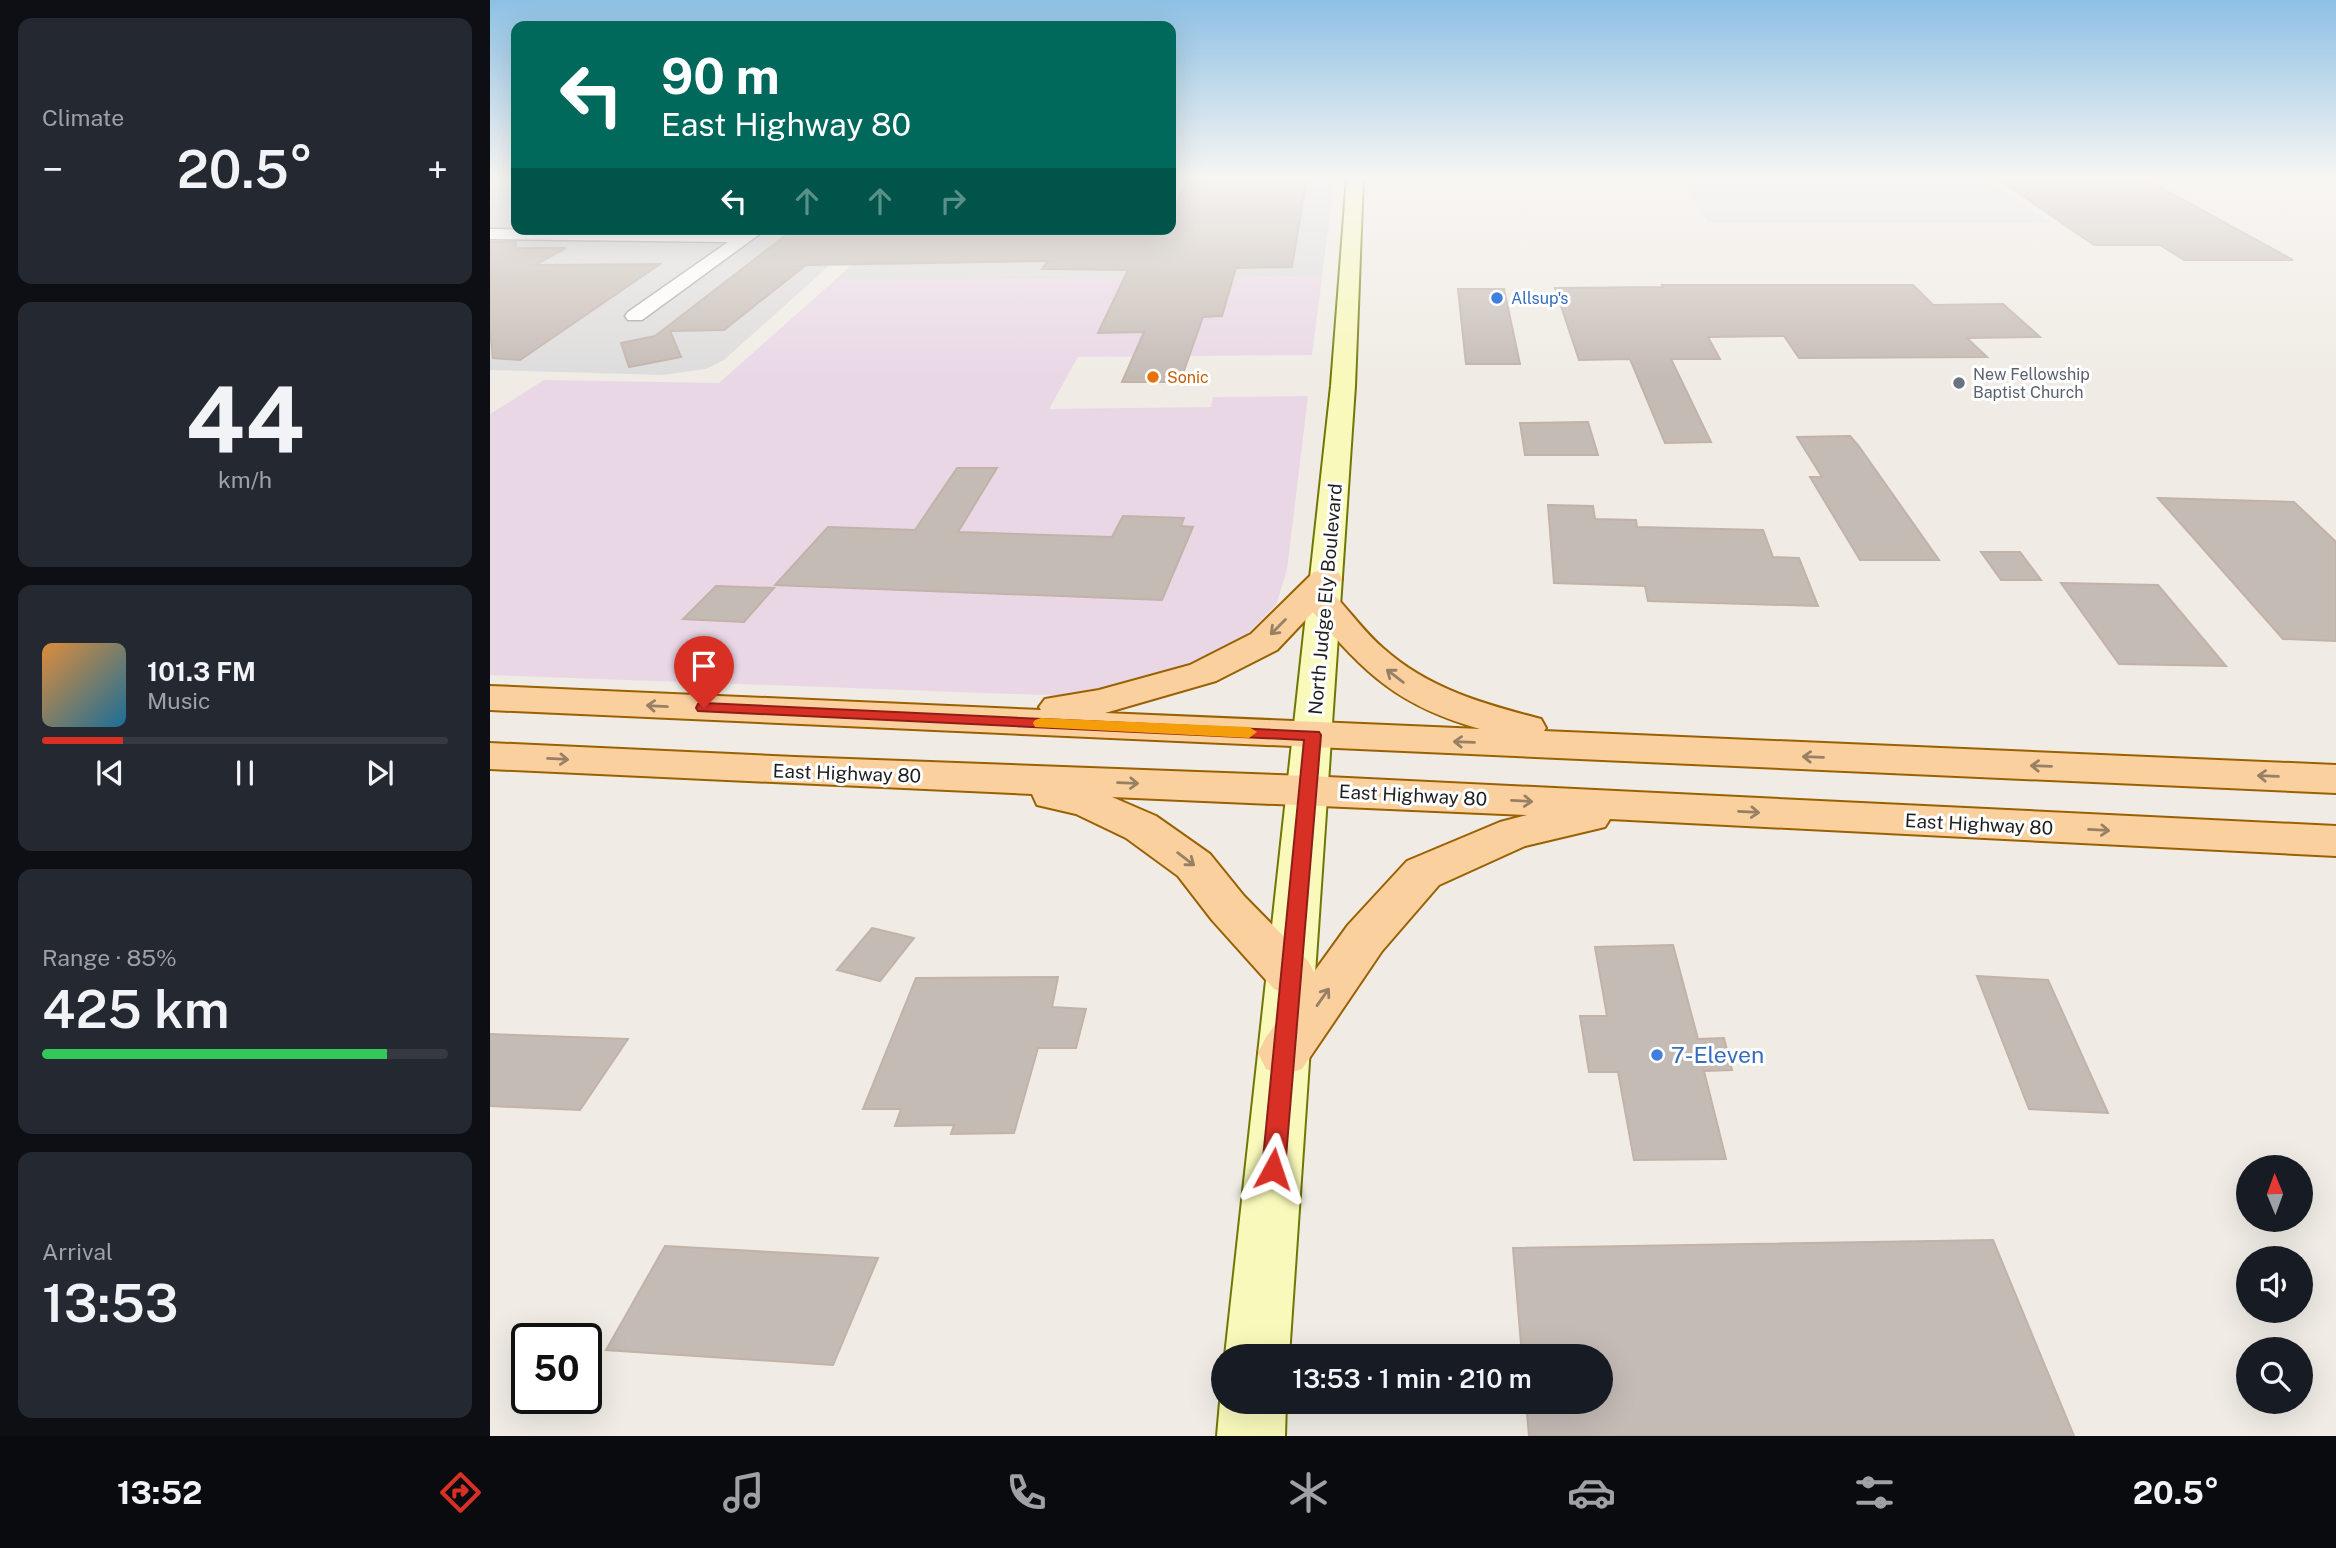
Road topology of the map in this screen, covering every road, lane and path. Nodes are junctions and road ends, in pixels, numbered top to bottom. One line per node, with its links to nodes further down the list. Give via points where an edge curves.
1 (736, 244): 3 (street)
2 (1351, 244): 4 (main road, North Judge Ely Boulevard)
3 (635, 316)
4 (1325, 592): 7 (main road, one-way to 7, via 1264,642 1203,673 1101,702); 8 (main road, North Judge Ely Boulevard); 9 (main road, one-way to 4, via 1491,721 1412,688 1370,657)
5 (490, 698): 6 (main road, one-way to 5)
6 (837, 714): 7 (main road); 12 (main road)
7 (956, 719): 8 (main road)
8 (1313, 735): 9 (main road, one-way to 8); 15 (main road, North Judge Ely Boulevard)
9 (1621, 748): 11 (main road, one-way to 9)
10 (490, 756): 12 (main road, East Highway 80, one-way to 12)
11 (1915, 761): 14 (main road, one-way to 11); 17 (main road)
12 (795, 771): 13 (main road, East Highway 80)
13 (964, 777): 15 (main road, East Highway 80, one-way to 15); 19 (main road, one-way to 19, via 1087,802 1141,827 1194,865)
14 (2336, 779)
15 (1307, 790): 16 (main road, East Highway 80, one-way to 16); 19 (main road, North Judge Ely Boulevard)
16 (1673, 808): 17 (main road, East Highway 80, one-way to 17); 20 (main road, one-way to 16, via 1365,938 1423,873 1514,833 1589,817)
17 (1952, 822): 18 (main road, East Highway 80, one-way to 18)
18 (2336, 841)
19 (1291, 975): 20 (main road, North Judge Ely Boulevard)
20 (1284, 1052): 21 (main road, North Judge Ely Boulevard)
21 (1258, 1344)
22 (1253, 1414): 23 (main road)
23 (1251, 1436)

